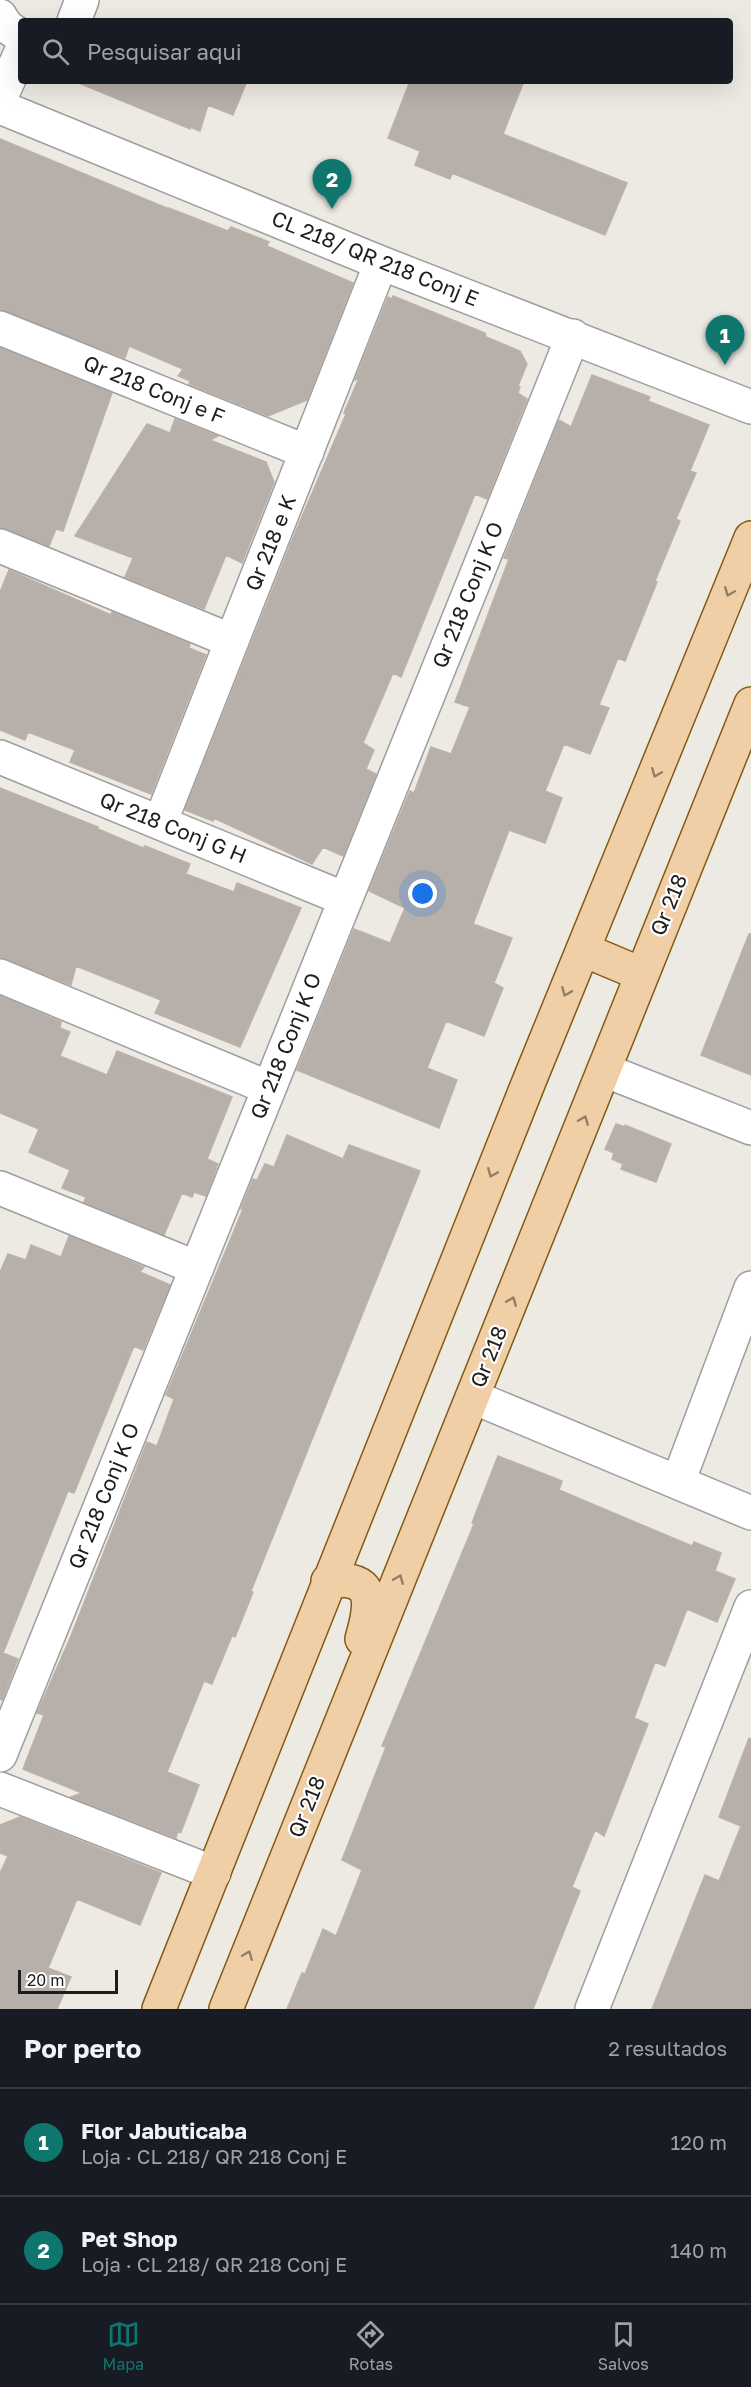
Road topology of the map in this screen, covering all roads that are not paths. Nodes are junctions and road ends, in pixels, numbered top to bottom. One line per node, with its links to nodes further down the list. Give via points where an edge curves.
1 (82, 0): 3 (street)
2 (0, 15): 4 (street, via 7,27)
3 (75, 18)
4 (18, 34)
5 (18, 59): 6 (street)
6 (0, 99)
7 (0, 107): 8 (street, CL 218/ QR 218 Conj E)
8 (381, 263): 10 (street, CL 218/ QR 218 Conj E); 12 (street, Qr 218 e K)
9 (0, 328): 12 (street, Qr 218 Conj e F)
10 (573, 336): 11 (street, CL 218/ QR 218 Conj E); 19 (street, Qr 218 Conj K O)
11 (751, 407)
12 (307, 452): 15 (street, Qr 218 e K)
13 (751, 538): 20 (main road, one-way to 20)
14 (0, 546): 15 (street)
15 (232, 641): 18 (street, Qr 218 e K)
16 (751, 704): 21 (main road, Qr 218)
17 (0, 757): 18 (street, Qr 218 Conj G H)
18 (159, 823): 19 (street, Qr 218 Conj G H)
19 (345, 899): 24 (street, Qr 218 Conj K O)
20 (584, 950): 21 (main road); 32 (main road, one-way to 32)
21 (641, 974): 23 (main road, Qr 218)
22 (0, 976): 24 (street)
23 (604, 1070): 25 (street); 29 (main road, Qr 218, one-way to 23)
24 (269, 1088): 27 (street, Qr 218 Conj K O)
25 (751, 1128)
26 (3, 1197): 27 (street)
27 (196, 1268): 35 (street, Qr 218 Conj K O)
28 (751, 1288): 30 (street)
29 (473, 1397): 30 (street); 34 (main road, Qr 218, one-way to 29)
30 (678, 1482): 31 (street)
31 (751, 1513)
32 (328, 1581): 34 (main road, via 351,1581 363,1587 370,1612); 37 (main road)
33 (751, 1606): 40 (street)
34 (338, 1731): 39 (main road, Qr 218, one-way to 34)
35 (0, 1755)
36 (0, 1789): 37 (street)
37 (214, 1873): 38 (main road)
38 (159, 2009)
39 (226, 2009)
40 (592, 2009)

